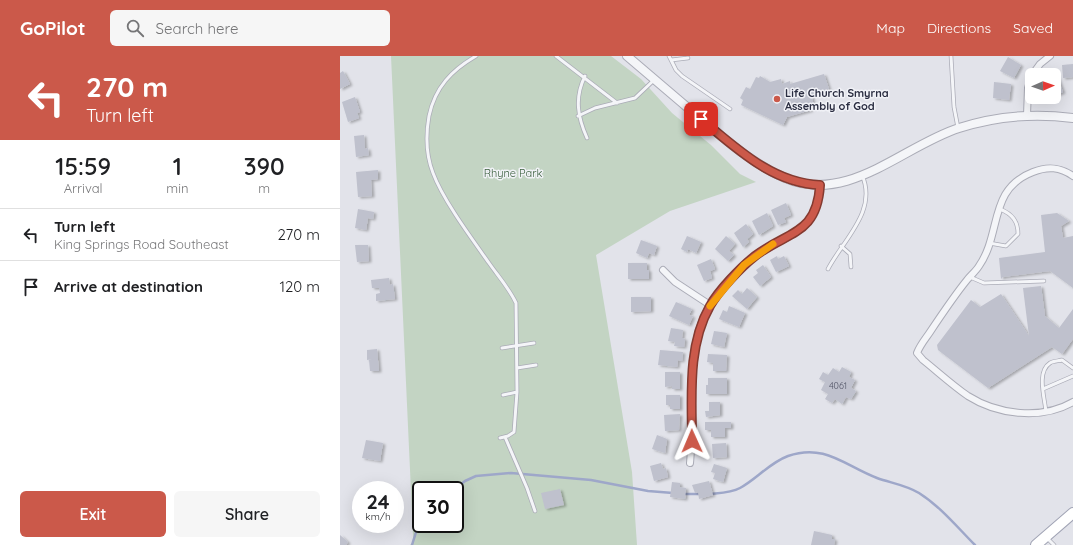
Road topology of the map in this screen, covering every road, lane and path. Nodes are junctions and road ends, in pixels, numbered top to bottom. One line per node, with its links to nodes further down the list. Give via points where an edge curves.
1 (476, 56): 33 (lane, via 444,81 432,102 427,128 428,151 433,173 450,205 516,303)
2 (556, 56): 10 (lane)
3 (628, 56): 11 (street)
4 (669, 56): 8 (lane)
5 (951, 56): 18 (lane)
6 (1050, 56): 9 (street)
7 (688, 58): 8 (lane)
8 (671, 60): 14 (lane, via 682,76)
9 (1037, 68)
10 (585, 76): 12 (lane); 16 (lane, via 581,83)
11 (655, 79): 12 (lane, via 635,98); 22 (street, via 724,139 763,167 793,181)
12 (617, 103): 16 (lane, via 595,108)
13 (1027, 104): 15 (street)
14 (730, 108)
15 (1027, 115): 17 (street); 18 (street, via 996,118)
16 (578, 116): 19 (lane)
17 (1073, 118)
18 (958, 128): 20 (street)
19 (587, 138)
20 (862, 175): 22 (street, via 838,184); 25 (lane, via 866,202 861,217)
21 (1073, 176): 23 (street, via 1062,169 1051,167 1026,174 1004,195)
22 (820, 185): 31 (street, via 816,208 807,223 744,265)
23 (998, 208): 24 (street); 24 (lane, via 1014,218 1018,234 1006,246)
24 (989, 243): 29 (street, via 980,265)
25 (842, 246): 26 (lane, via 850,254); 27 (lane)
26 (851, 267)
27 (828, 269)
28 (663, 270): 31 (street, via 675,282)
29 (970, 277): 30 (lane, via 984,283); 43 (street, via 918,350 918,355 953,385 982,403 1023,413)
30 (1044, 281)
31 (710, 305): 46 (street, via 697,336 694,358)
32 (534, 343): 33 (lane)
33 (516, 345): 34 (lane); 36 (lane)
34 (502, 348)
35 (536, 365): 36 (lane)
36 (517, 368): 40 (lane)
37 (1073, 368): 39 (lane, via 1062,360 1051,362 1045,368 1042,377)
38 (1073, 376): 39 (lane)
39 (1044, 389): 43 (lane)
40 (517, 392): 41 (lane); 44 (lane, via 514,432)
41 (503, 395)
42 (1073, 402): 43 (street)
43 (1046, 412)
44 (505, 437): 45 (lane); 47 (lane)
45 (500, 438)
46 (690, 463)
47 (535, 511)
48 (1073, 513): 49 (main road)
49 (1046, 536): 50 (main road); 51 (lane)
50 (1036, 545)
51 (1054, 545)

